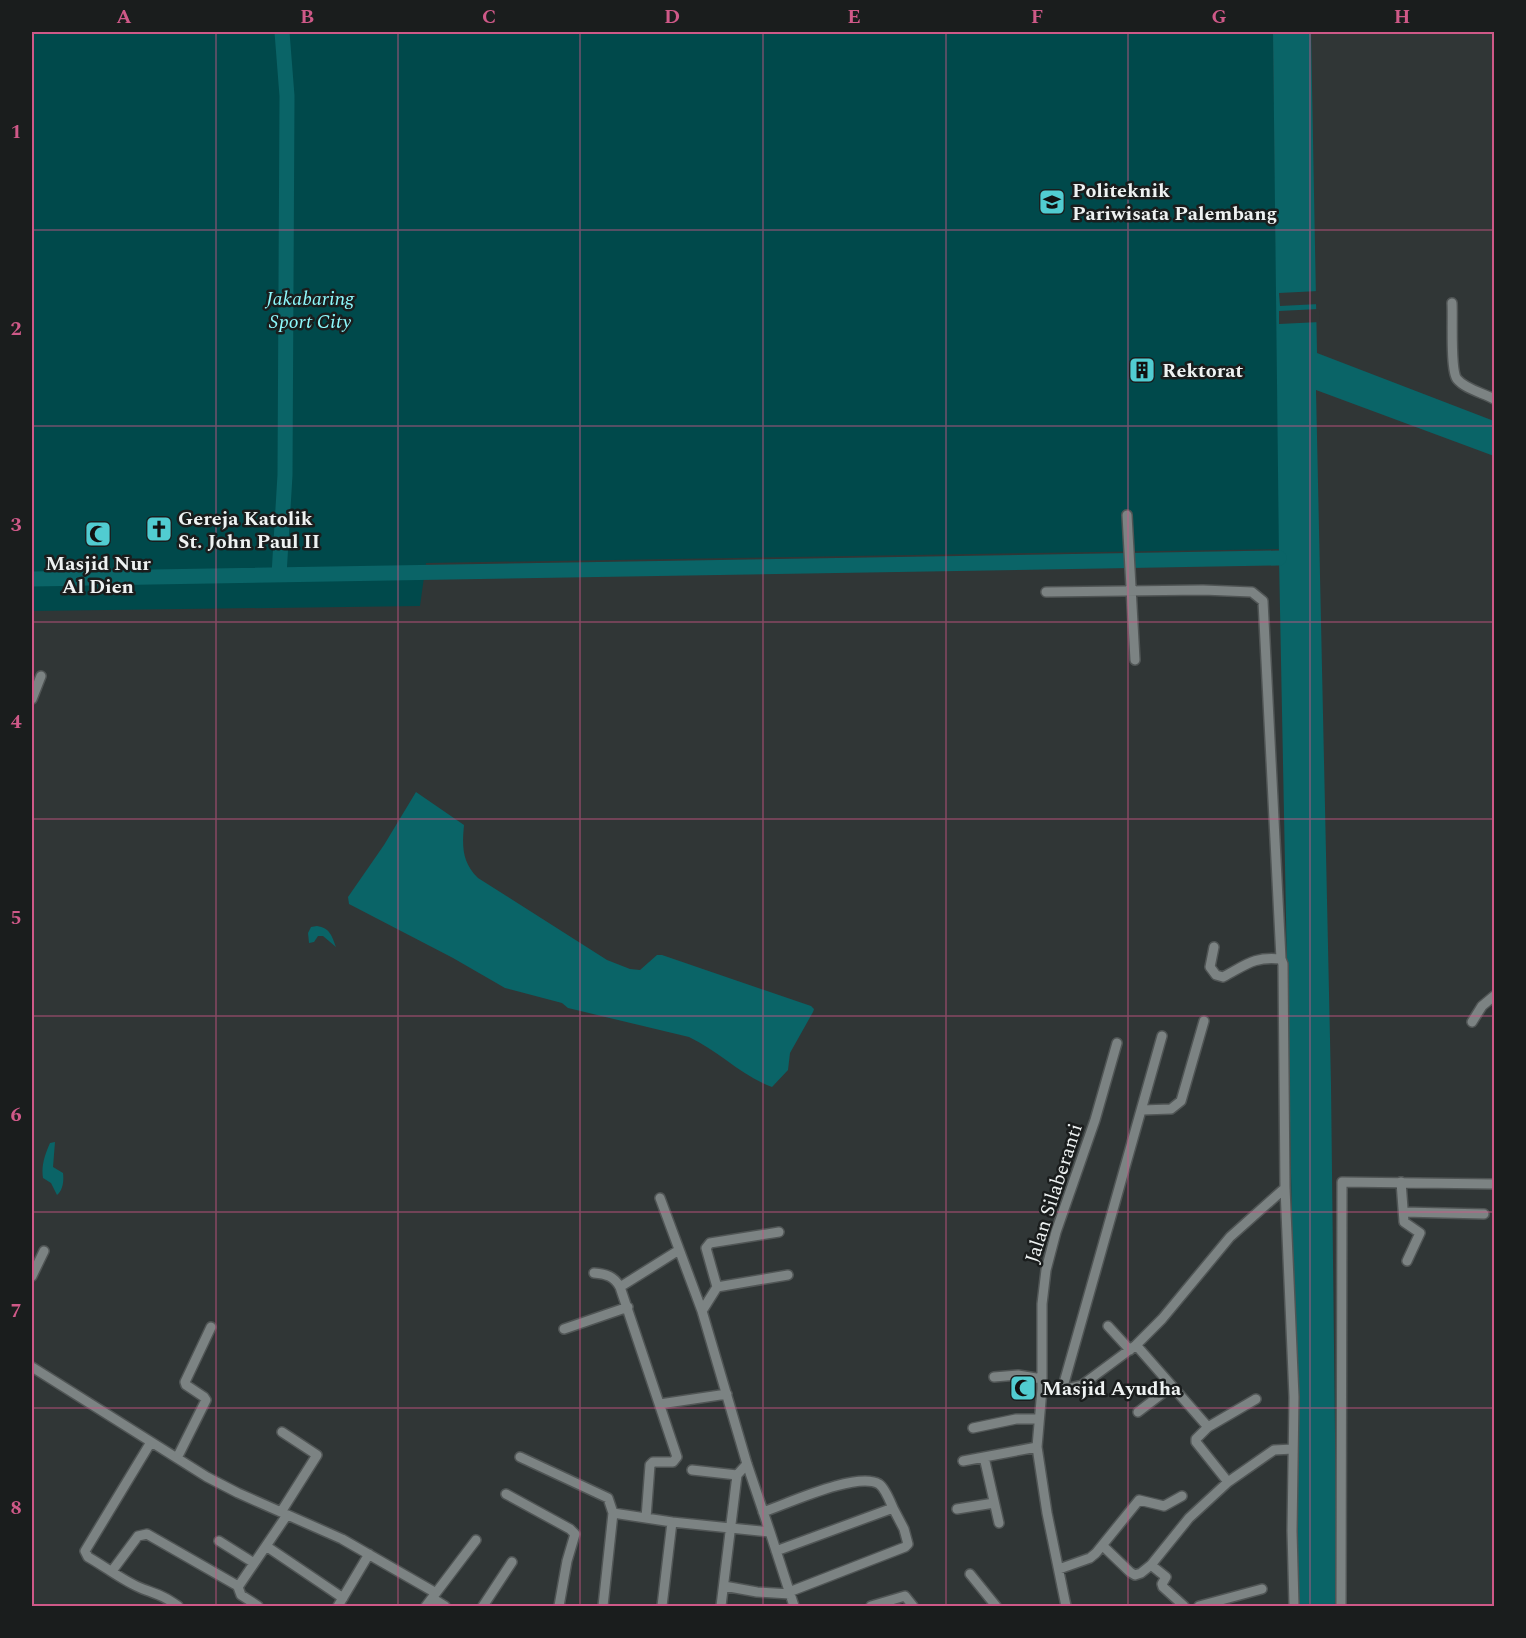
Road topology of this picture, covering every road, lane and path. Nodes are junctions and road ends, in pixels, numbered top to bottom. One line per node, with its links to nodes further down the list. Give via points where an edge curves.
1 (1452, 303): 2 (street, via 1455,377)
2 (1494, 399)
3 (1127, 515): 4 (street)
4 (1131, 591): 5 (street); 6 (street); 10 (street, via 1252,592 1263,601)
5 (1046, 592)
6 (1135, 660)
7 (41, 676): 8 (street)
8 (32, 699)
9 (1214, 947): 10 (street, via 1210,967 1223,977 1264,957)
10 (1281, 959): 19 (street)
11 (1494, 996): 13 (street)
12 (1204, 1022): 16 (street, via 1181,1101 1171,1110)
13 (1472, 1022)
14 (1162, 1036): 16 (street)
15 (1117, 1042): 40 (street, Jalan Silaberanti, via 1046,1270)
16 (1142, 1110): 42 (street)
17 (1401, 1182): 18 (street); 21 (street); 110 (street, via 1342,1182)
18 (1494, 1184)
19 (1285, 1188): 37 (street, via 1230,1237 1162,1319); 53 (street)
20 (660, 1198): 24 (street)
21 (1404, 1212): 22 (street); 26 (street, via 1404,1222 1420,1233)
22 (1484, 1214)
23 (779, 1232): 31 (street, via 707,1245)
24 (679, 1250): 30 (street); 33 (street)
25 (44, 1251): 29 (street)
26 (1407, 1261)
27 (594, 1273): 30 (street, via 610,1275)
28 (788, 1275): 31 (street)
29 (32, 1276)
30 (620, 1287): 32 (street)
31 (717, 1287): 33 (street)
32 (628, 1307): 36 (street); 45 (street)
33 (702, 1311): 43 (street)
34 (1108, 1326): 37 (street)
35 (211, 1328): 56 (street, via 185,1382 206,1400)
36 (564, 1329)
37 (1133, 1347): 41 (street); 42 (street, via 1082,1385)
38 (32, 1367): 51 (street)
39 (994, 1377): 40 (street, via 1021,1376)
40 (1042, 1384): 42 (street); 47 (street, Jalan Silaberanti)
41 (1172, 1386): 46 (street); 48 (street)
42 (1062, 1390)
43 (727, 1394): 45 (street); 58 (street)
44 (1256, 1399): 48 (street)
45 (660, 1404): 70 (street, via 677,1457 673,1462 650,1465)
46 (1138, 1412)
47 (1039, 1419): 49 (street, via 1016,1419); 52 (street, Jalan Silaberanti)
48 (1208, 1427): 61 (street, via 1196,1443)
49 (973, 1428)
50 (282, 1432): 69 (street, via 317,1455)
51 (151, 1442): 56 (street); 85 (street, via 85,1551 88,1557)
52 (1037, 1447): 55 (street); 84 (street, Jalan Silaberanti)
53 (1293, 1449): 61 (street, via 1274,1450); 109 (street)
54 (520, 1457): 68 (street, via 608,1498)
55 (984, 1457): 57 (street); 64 (street)
56 (177, 1458): 69 (street)
57 (963, 1461)
58 (747, 1464): 60 (street); 67 (street)
59 (692, 1470): 60 (street)
60 (737, 1475): 73 (street)
61 (1228, 1482): 83 (street, via 1189,1518)
62 (506, 1494): 98 (street, via 575,1534)
63 (1182, 1496): 78 (street, via 1164,1506 1139,1500)
64 (994, 1503): 66 (street); 72 (street)
65 (893, 1508): 67 (street, via 877,1483 856,1481); 79 (street); 90 (street, via 904,1529 908,1544 905,1547)
66 (957, 1509)
67 (763, 1512): 74 (street)
68 (613, 1513): 70 (street); 99 (street)
69 (284, 1514): 77 (street); 80 (street)
70 (646, 1518): 71 (street)
71 (672, 1522): 73 (street); 100 (street)
72 (999, 1523)
73 (730, 1528): 74 (street); 88 (street)
74 (770, 1532): 79 (street)
75 (476, 1540): 91 (street)
76 (219, 1541): 82 (street)
77 (266, 1546): 82 (street); 92 (street)
78 (1103, 1546): 83 (street, via 1135,1575); 84 (street, via 1090,1558)
79 (776, 1551): 90 (street)
80 (369, 1554): 91 (street); 92 (street)
81 (512, 1562): 97 (street)
82 (254, 1563): 87 (street)
83 (1151, 1565): 107 (street, via 1166,1577 1163,1587)
84 (1059, 1569): 106 (street, Jalan Silaberanti)
85 (112, 1571): 87 (street, via 138,1536 147,1534); 93 (street)
86 (970, 1574): 105 (street)
87 (238, 1586): 94 (street, via 241,1595)
88 (724, 1586): 90 (street); 101 (street)
89 (1262, 1589): 108 (street)
90 (789, 1593): 102 (street)
91 (434, 1595): 95 (street); 96 (street)
92 (340, 1602)
93 (178, 1606)
94 (258, 1606)
95 (426, 1606)
96 (445, 1606)
97 (483, 1606)
98 (559, 1606)
99 (603, 1606)
100 (662, 1606)
101 (721, 1606)
102 (794, 1606)
103 (871, 1606): 104 (street, via 905,1596)
104 (913, 1606)
105 (996, 1606)
106 (1066, 1606)
107 (1184, 1606)
108 (1199, 1606)
109 (1294, 1606)
110 (1341, 1606)

